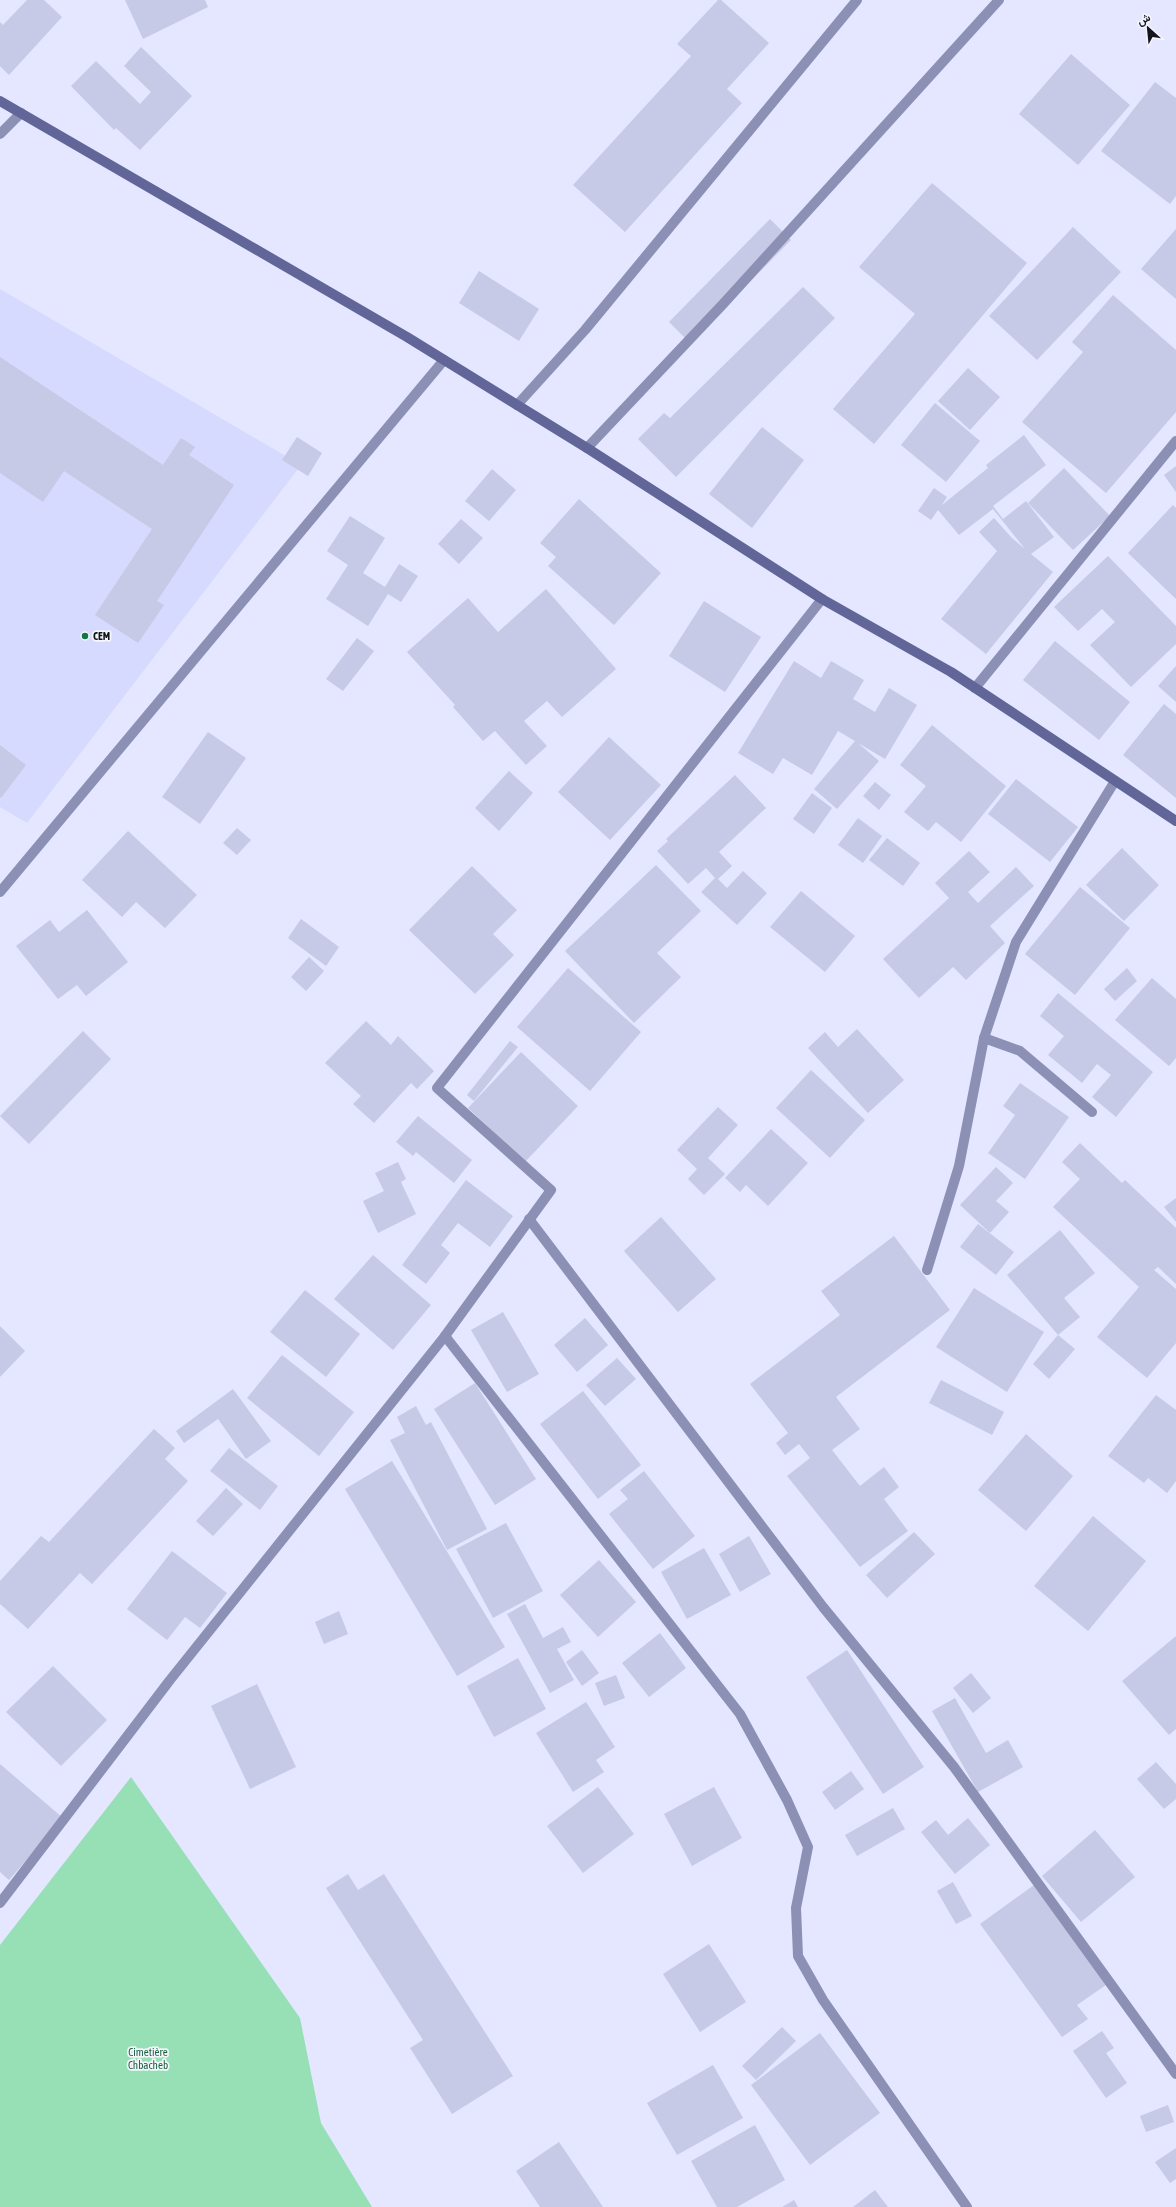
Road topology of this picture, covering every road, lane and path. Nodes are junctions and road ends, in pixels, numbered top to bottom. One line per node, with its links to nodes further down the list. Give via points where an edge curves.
1 (857, 0): 7 (street, via 585,330)
2 (999, 0): 9 (street, via 724,303)
3 (0, 101): 4 (main road)
4 (20, 113): 5 (street); 6 (main road)
5 (0, 134)
6 (444, 360): 7 (main road); 14 (street)
7 (517, 405): 9 (main road)
8 (1176, 441): 11 (street)
9 (587, 448): 10 (main road)
10 (822, 599): 11 (main road); 17 (street, via 437,1088 551,1190)
11 (975, 688): 12 (main road)
12 (1115, 781): 13 (main road); 15 (street, via 1016,942)
13 (1176, 821)
14 (0, 892)
15 (984, 1038): 16 (street, via 1020,1051); 18 (street, via 959,1166)
16 (1092, 1112)
17 (529, 1219): 19 (street); 21 (street, via 818,1600 954,1767)
18 (927, 1270)
19 (445, 1336): 20 (street, via 170,1680); 22 (street, via 740,1714 787,1800 808,1847 796,1908 798,1956 823,2000)
20 (0, 1903)
21 (1176, 2074)
22 (967, 2207)

